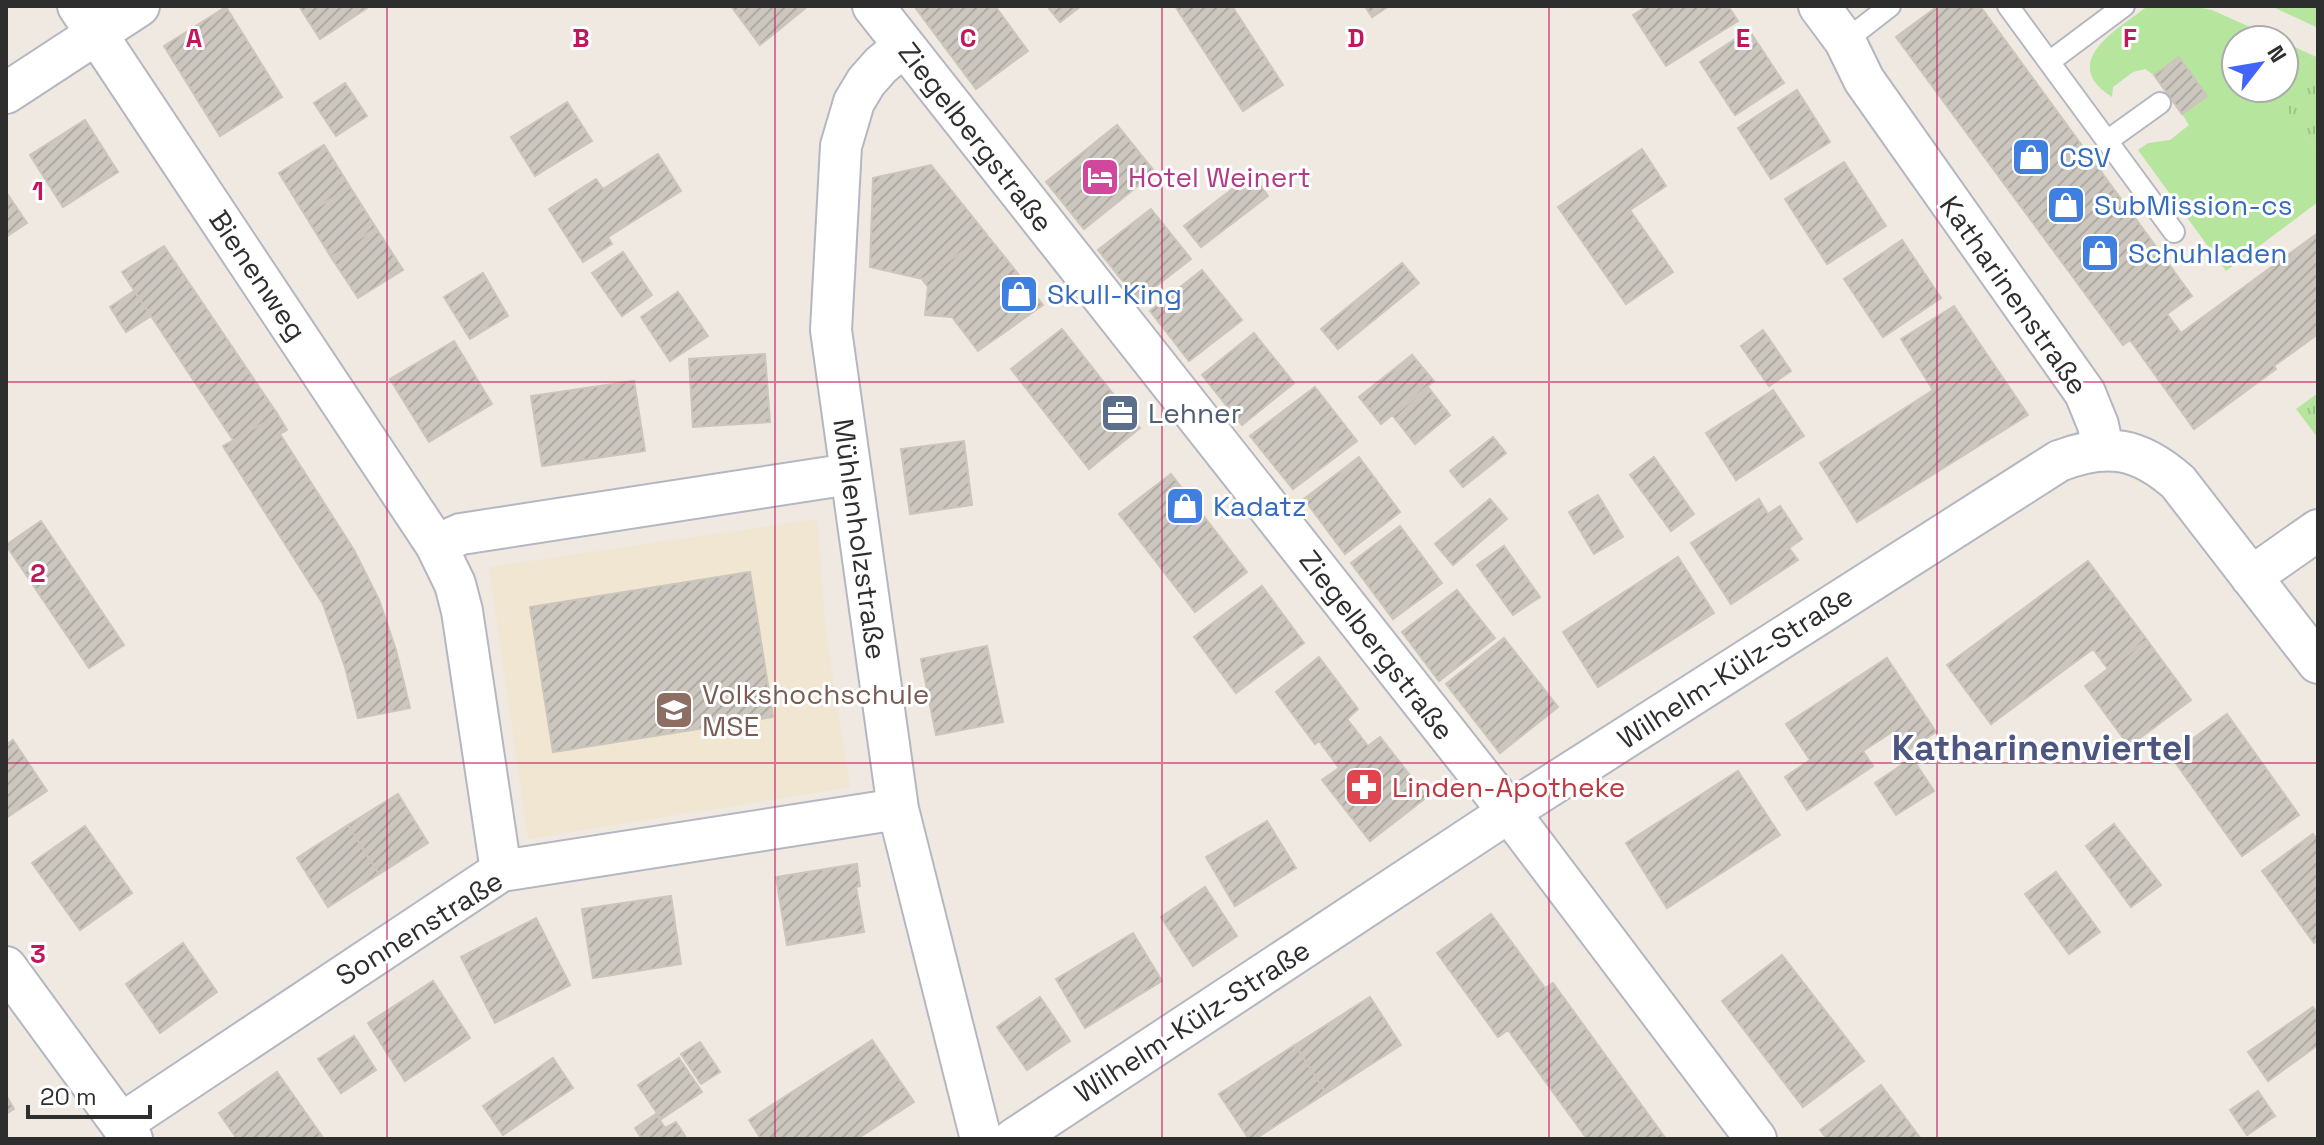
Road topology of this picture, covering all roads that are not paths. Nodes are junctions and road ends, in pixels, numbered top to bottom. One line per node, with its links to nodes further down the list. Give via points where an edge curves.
1 (139, 6): 7 (street)
2 (873, 6): 9 (street, Ziegelbergstraße)
3 (1819, 6): 8 (street, Katharinenstraße)
4 (1890, 6): 8 (lane)
5 (2008, 6): 10 (lane)
6 (2124, 6): 10 (lane)
7 (88, 20): 11 (street); 18 (street, Bienenweg)
8 (1845, 41): 15 (street, Katharinenstraße, via 1864,80 2085,393)
9 (904, 46): 16 (street, Mühlenholzstraße, via 866,82 841,146 831,330); 22 (street, Ziegelbergstraße)
10 (2049, 62): 13 (lane)
11 (6, 93)
12 (2160, 103): 13 (lane)
13 (2107, 141): 14 (lane)
14 (2174, 232)
15 (2103, 449): 19 (street, via 2129,452 2178,482); 22 (street, Wilhelm-Külz-Straße, via 2059,461)
16 (850, 474): 18 (street, via 461,534); 21 (street, Mühlenholzstraße)
17 (2318, 530): 19 (street)
18 (436, 545): 23 (street, Bienenweg, via 462,611)
19 (2251, 577): 20 (street)
20 (2318, 663)
21 (898, 809): 23 (street, Sonnenstraße); 26 (street, Mühlenholzstraße)
22 (1509, 812): 27 (street, Wilhelm-Külz-Straße); 28 (street, Ziegelbergstraße)
23 (501, 871): 25 (street, Sonnenstraße)
24 (6, 967): 25 (street)
25 (126, 1131)
26 (981, 1139)
27 (1014, 1139)
28 (1756, 1139)

